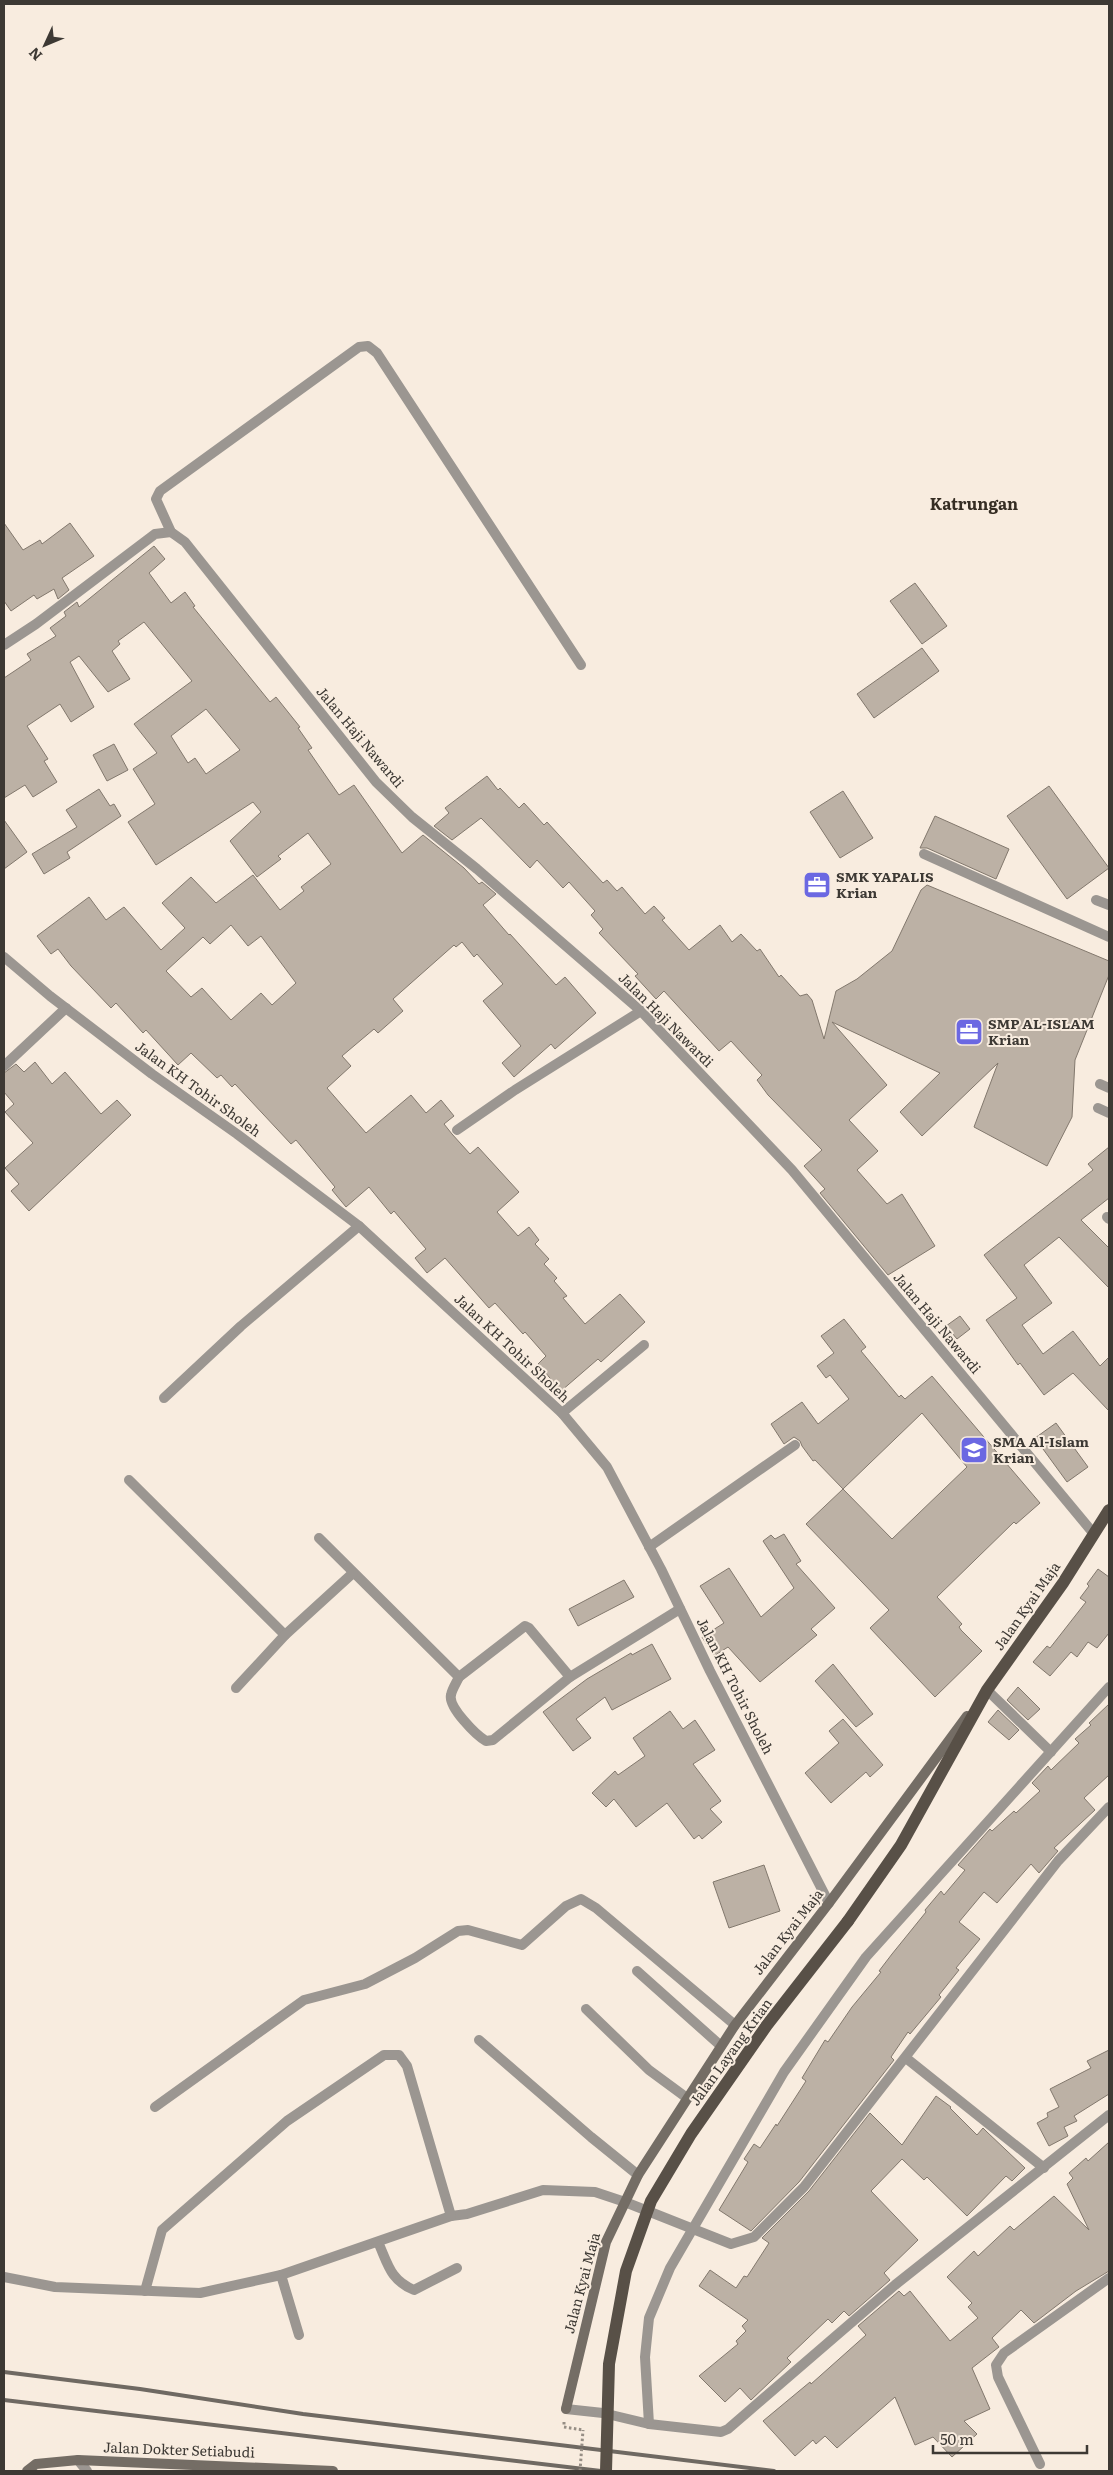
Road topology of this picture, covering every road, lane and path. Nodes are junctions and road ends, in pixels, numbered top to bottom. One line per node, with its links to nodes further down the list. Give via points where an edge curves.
1 (171, 532): 2 (street, via 155,534 36,624); 3 (street, via 156,499 160,491 359,347 368,346 377,353); 10 (street, Jalan Haji Nawardi, via 184,542 376,782 412,817)
2 (4, 644)
3 (582, 665)
4 (924, 854): 7 (street)
5 (1096, 900): 6 (street)
6 (1109, 905)
7 (1109, 937)
8 (4, 957): 9 (street, Jalan KH Tohir Sholeh)
9 (66, 1008): 11 (street); 15 (street, Jalan KH Tohir Sholeh)
10 (641, 1011): 14 (street); 22 (street, Jalan Haji Nawardi, via 792,1170)
11 (4, 1066)
12 (1098, 1108): 13 (street)
13 (1109, 1113)
14 (457, 1130)
15 (359, 1226): 17 (street, via 254,1314); 18 (street, Jalan KH Tohir Sholeh)
16 (644, 1346): 18 (street)
17 (164, 1398)
18 (562, 1413): 24 (street, Jalan KH Tohir Sholeh, via 607,1467)
19 (795, 1445): 24 (street)
20 (129, 1480): 27 (street)
21 (1109, 1510): 22 (main road, Jalan Kyai Maja)
22 (1094, 1534): 32 (main road, Jalan Kyai Maja)
23 (319, 1538): 25 (street)
24 (649, 1547): 26 (street, Jalan KH Tohir Sholeh)
25 (353, 1573): 27 (street); 28 (street)
26 (680, 1609): 29 (street); 35 (street, Jalan KH Tohir Sholeh)
27 (285, 1635): 31 (street)
28 (460, 1677): 29 (street, via 525,1626); 29 (street, via 450,1696 452,1705 486,1741 493,1740)
29 (570, 1677)
30 (1109, 1687): 33 (street)
31 (236, 1688)
32 (991, 1693): 33 (street); 35 (street, Jalan Kyai Maja); 66 (main road, Jalan Layang Krian, bridge, via 901,1845 848,1921 745,2056 691,2134 651,2201 626,2271 609,2364)
33 (1051, 1752): 49 (street, via 866,1957 784,2072)
34 (1109, 1807): 41 (street, via 1058,1861)
35 (829, 1903): 38 (street, Jalan Kyai Maja)
36 (637, 1971): 40 (street)
37 (586, 2009): 42 (street, via 649,2070)
38 (735, 2025): 40 (street, Jalan Kyai Maja); 43 (street, via 596,1908 581,1899 566,1906 522,1946 468,1930 458,1931 365,1984 304,2000)
39 (479, 2040): 46 (street)
40 (720, 2046): 42 (street, Jalan Kyai Maja)
41 (906, 2058): 45 (street); 49 (street, via 804,2187 754,2237 731,2244)
42 (687, 2098): 46 (street, Jalan Kyai Maja)
43 (155, 2107)
44 (1109, 2115): 45 (street)
45 (1044, 2168): 57 (street, via 895,2285 728,2429 721,2432)
46 (638, 2175): 47 (street, Jalan Kyai Maja)
47 (625, 2202): 48 (street, via 595,2192 543,2190); 49 (street); 57 (street, Jalan Kyai Maja, via 606,2242 566,2409)
48 (452, 2216): 50 (street); 55 (street, via 407,2066 399,2055 384,2055 287,2121 162,2230)
49 (694, 2230): 57 (street, via 670,2268 649,2318 644,2357)
50 (378, 2242): 51 (street, via 394,2277 414,2290); 52 (street)
51 (456, 2268)
52 (281, 2275): 55 (street, via 200,2294); 56 (street)
53 (4, 2277): 55 (street, via 55,2287)
54 (1109, 2278): 60 (street, via 1004,2353 996,2365 998,2377)
55 (145, 2291)
56 (299, 2336)
57 (644, 2422)
58 (564, 2427): 65 (path, bridge, via 583,2430)
59 (78, 2460): 61 (street, Jalan Dokter Setiabudi); 62 (street, Jalan Dokter Setiabudi, via 36,2464); 63 (street)
60 (1040, 2464)
61 (234, 2469): 64 (street, Jalan Dokter Setiabudi)
62 (26, 2471)
63 (87, 2471)
64 (333, 2471)
65 (580, 2471)
66 (606, 2471)

